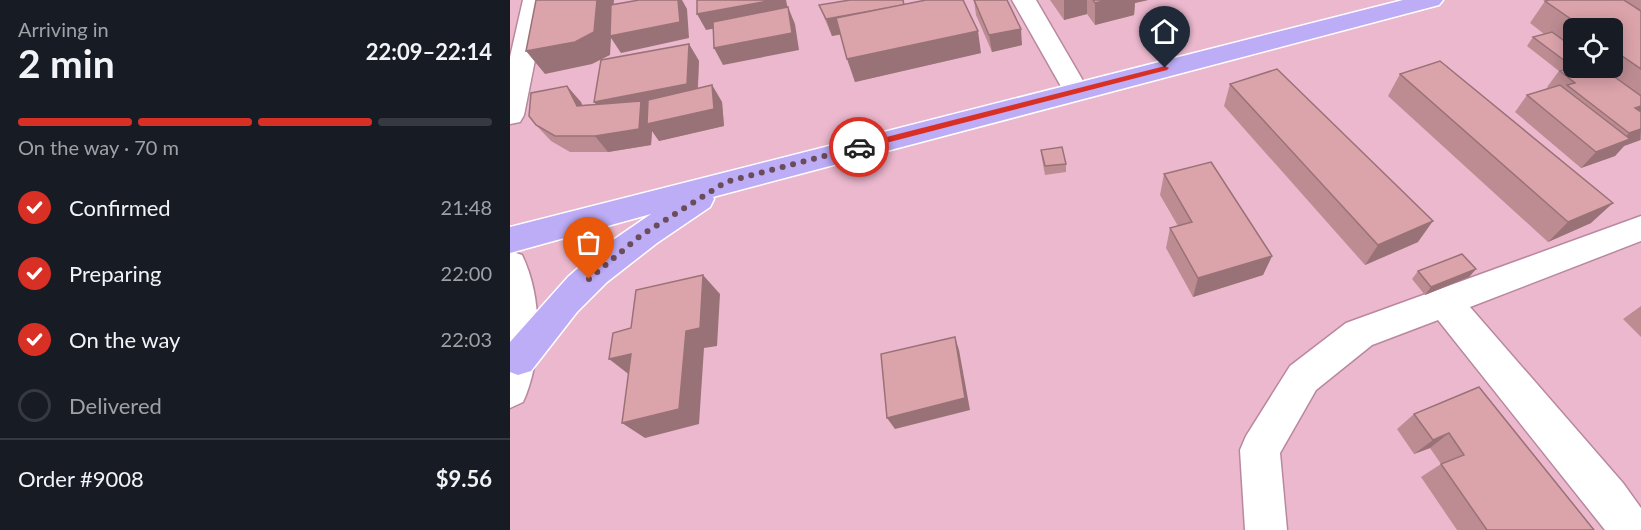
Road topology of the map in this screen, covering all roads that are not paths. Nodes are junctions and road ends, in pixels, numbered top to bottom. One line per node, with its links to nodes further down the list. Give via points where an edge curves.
1 (1024, 0): 4 (street)
2 (1431, 0): 4 (main road)
3 (541, 7): 5 (street)
4 (1076, 91): 6 (main road)
5 (510, 115)
6 (726, 182): 8 (main road); 11 (main road, via 640,236 601,268 566,301)
7 (1641, 228): 10 (street)
8 (510, 240)
9 (510, 265): 11 (street, via 520,307)
10 (1444, 302): 12 (street, via 1359,334 1303,378 1260,450); 13 (street)
11 (514, 374)
12 (1266, 530)
13 (1631, 530)

